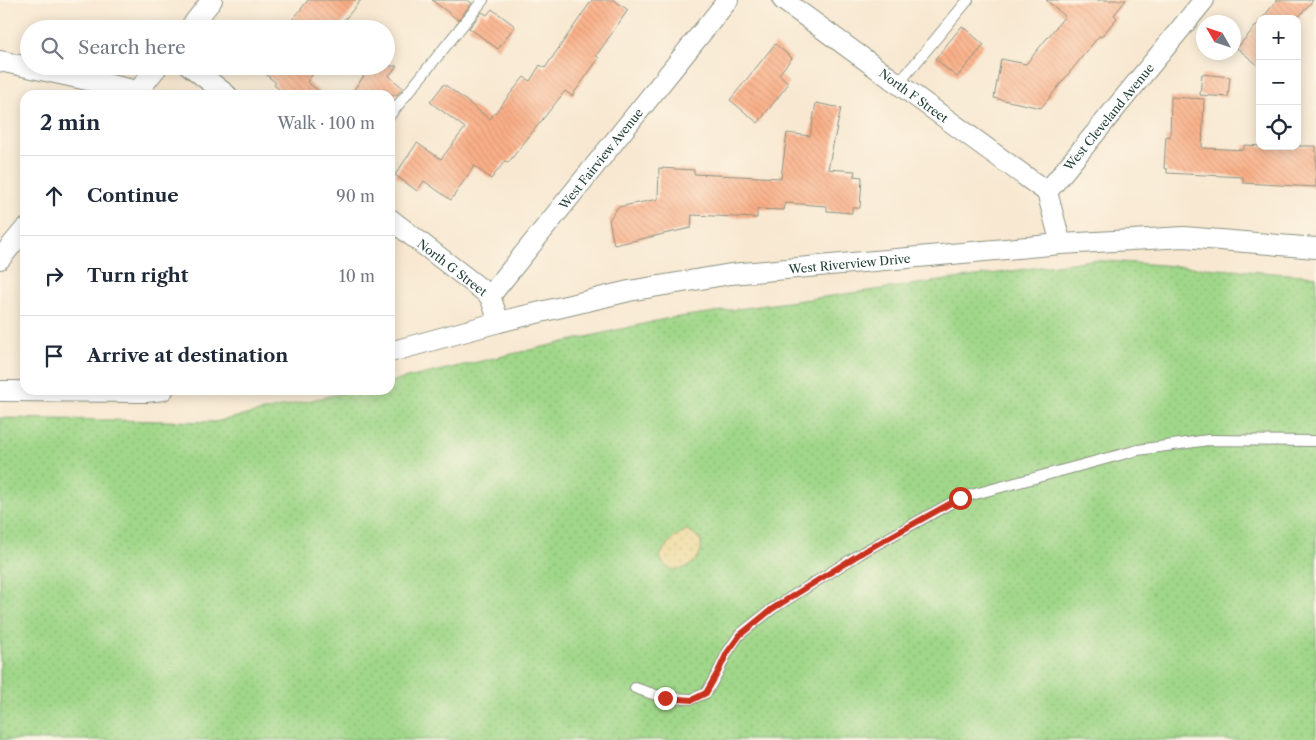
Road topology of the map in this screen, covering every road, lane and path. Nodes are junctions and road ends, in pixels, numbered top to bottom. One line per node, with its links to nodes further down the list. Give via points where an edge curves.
1 (212, 0): 7 (street)
2 (483, 0): 17 (lane)
3 (728, 0): 24 (street, West Fairview Avenue)
4 (783, 0): 13 (street, North F Street)
5 (968, 0): 13 (lane)
6 (1204, 0): 18 (street, West Cleveland Avenue)
7 (196, 20)
8 (0, 61): 9 (street)
9 (20, 66)
10 (60, 75): 14 (street)
11 (151, 75): 15 (street)
12 (201, 75): 16 (street)
13 (899, 84): 18 (street, North F Street)
14 (124, 90)
15 (139, 90)
16 (221, 90)
17 (395, 109)
18 (1047, 192): 21 (street)
19 (395, 224): 24 (street, North G Street)
20 (20, 235): 23 (street)
21 (1061, 244): 22 (street, West Riverview Drive, via 1184,237); 25 (street, West Riverview Drive, via 731,274 629,290)
22 (1316, 248)
23 (0, 259)
24 (490, 296): 25 (street)
25 (499, 322): 26 (street, West Riverview Drive)
26 (395, 351)
27 (0, 391): 28 (street)
28 (20, 392)
29 (1316, 441): 30 (lane, via 1208,440 1138,450 960,498 863,552 772,609 740,635 706,693 692,700 665,698)
30 (635, 688)

